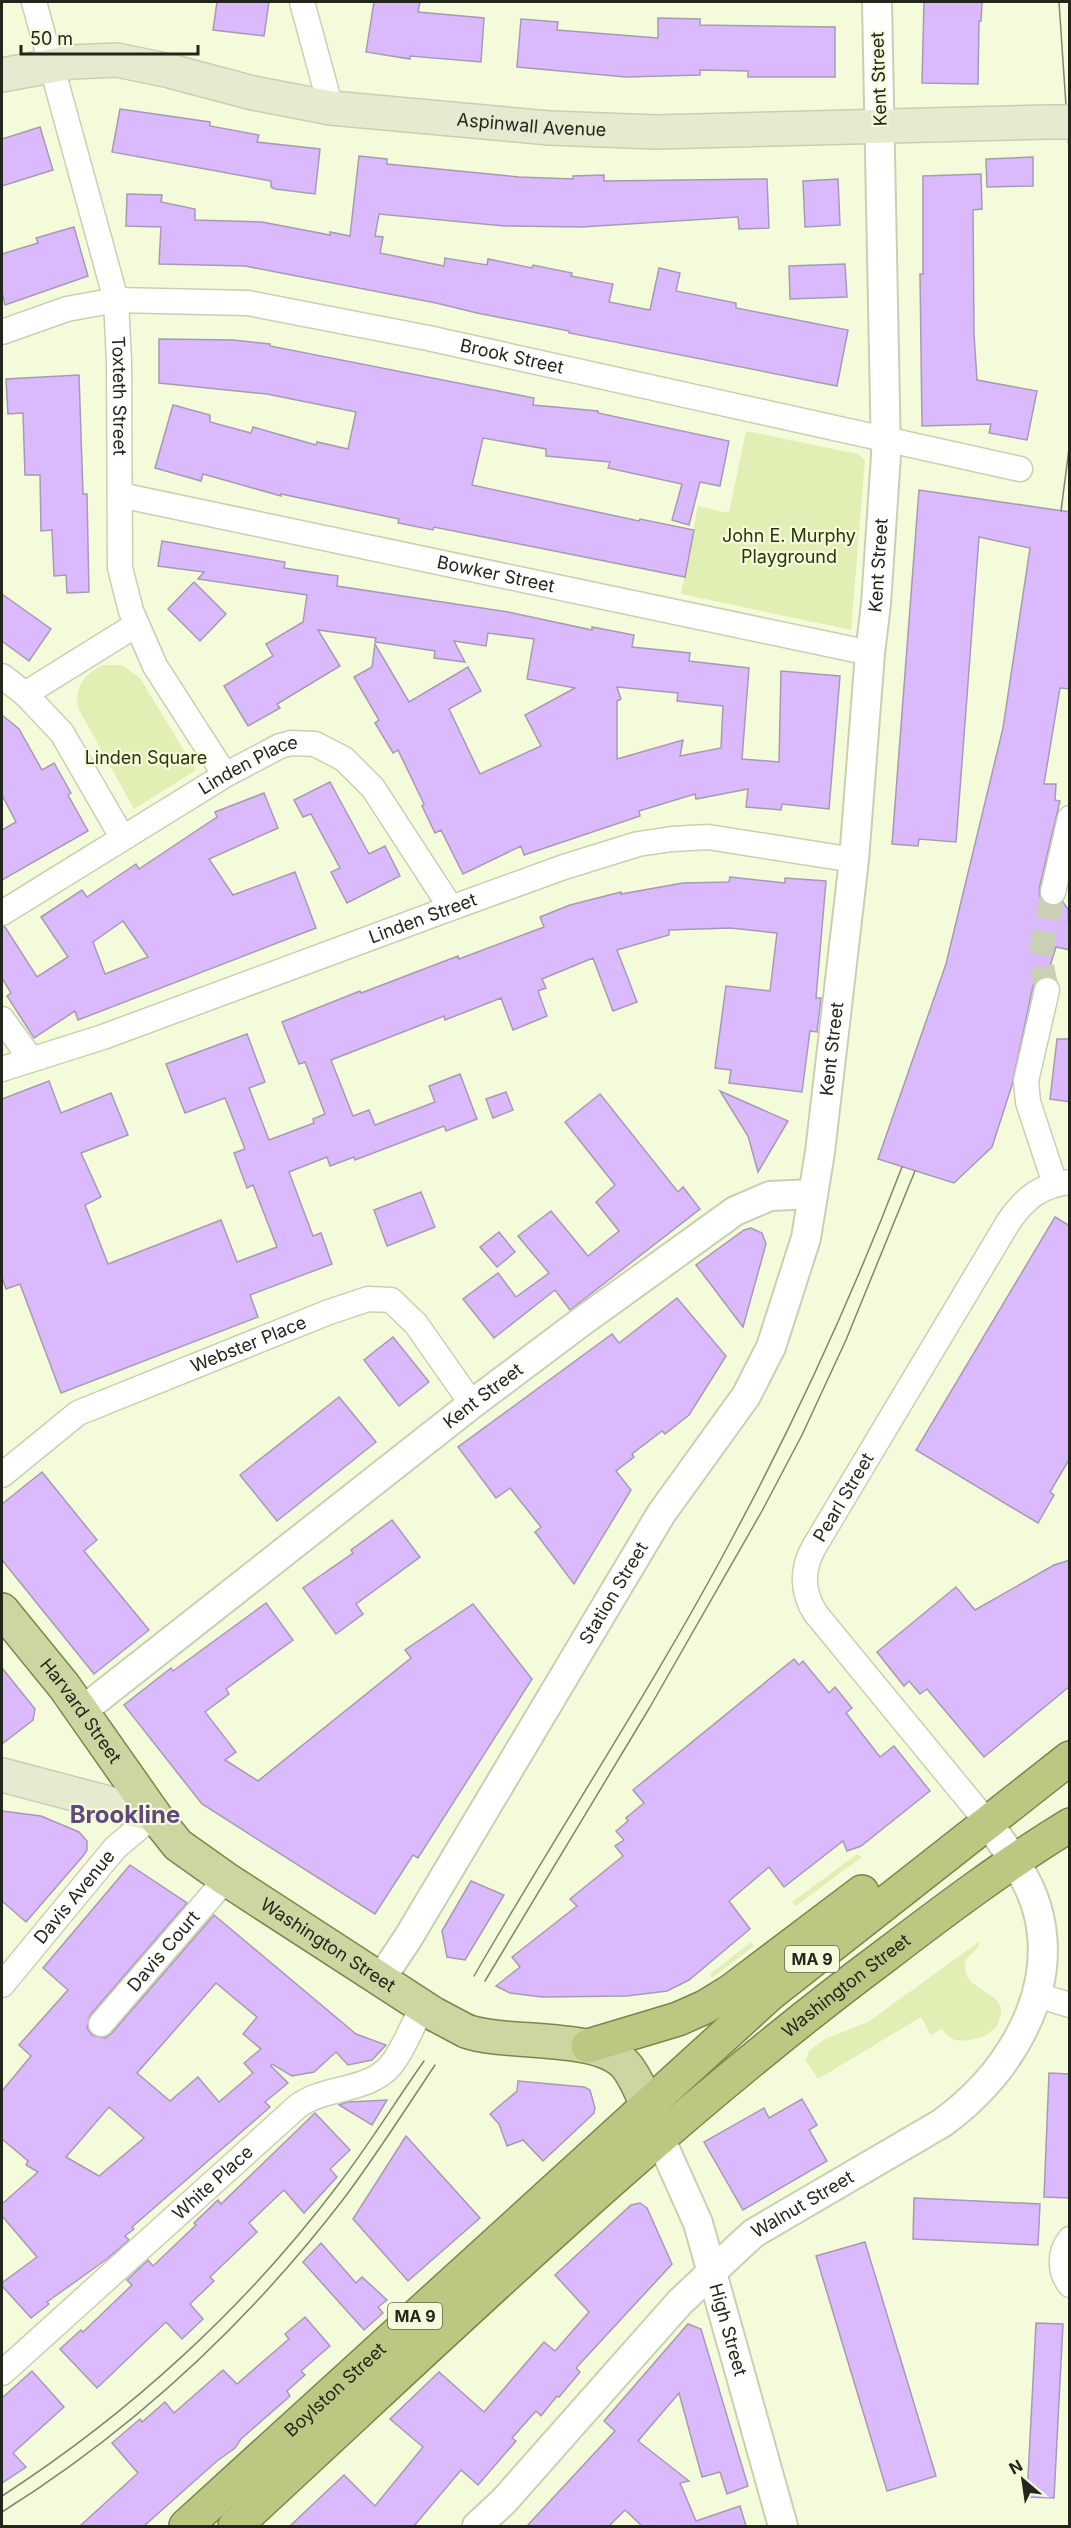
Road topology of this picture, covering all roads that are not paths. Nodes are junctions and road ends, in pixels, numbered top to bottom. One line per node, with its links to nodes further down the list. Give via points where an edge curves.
1 (34, 2): 4 (street, Toxteth Street)
2 (302, 2): 6 (street)
3 (877, 2): 8 (street, Kent Street)
4 (51, 65): 5 (main road, Aspinwall Avenue); 6 (main road, Aspinwall Avenue, via 117,60); 9 (street, Toxteth Street)
5 (2, 75)
6 (331, 108): 8 (main road, Aspinwall Avenue, via 602,130)
7 (1059, 122): 8 (main road, Aspinwall Avenue)
8 (880, 126): 11 (street, Kent Street)
9 (116, 300): 10 (street, Brook Street, via 67,309); 11 (street, Brook Street, via 248,303 428,338); 13 (street, Toxteth Street)
10 (2, 332)
11 (886, 441): 12 (street, Brook Street); 15 (street, Kent Street)
12 (1020, 469)
13 (120, 495): 14 (street, Toxteth Street, via 120,568); 15 (street, Bowker Street)
14 (136, 625): 17 (street); 18 (street, Toxteth Street, via 154,666)
15 (870, 653): 21 (street, Kent Street)
16 (2, 676): 17 (street)
17 (25, 694): 20 (street, via 62,733)
18 (225, 776): 20 (street, Linden Place); 23 (street, Linden Place, via 291,743 315,744 344,759 373,788)
19 (1070, 818): 22 (street)
20 (122, 837): 24 (street, Linden Place)
21 (854, 860): 23 (street, Linden Street, via 708,837 672,839 638,844); 30 (street, Kent Street)
22 (1053, 892)
23 (451, 908): 27 (street, Linden Street, via 103,1037)
24 (2, 913)
25 (1047, 990): 29 (street, via 1026,1081 1028,1102)
26 (2, 1018): 27 (street)
27 (31, 1059): 28 (street, Linden Street)
28 (2, 1069)
29 (1062, 1183): 38 (street, Pearl Street, via 1043,1188 1027,1199 1009,1221 814,1547 805,1571 805,1591 815,1612)
30 (813, 1194): 31 (street, Kent Street, via 770,1196 735,1212); 42 (street, Station Street, via 799,1263 771,1347 746,1396 662,1514)
31 (472, 1404): 32 (street, Webster Place, via 416,1324 391,1300 368,1299 78,1413); 34 (street, Kent Street)
32 (2, 1475)
33 (2, 1610): 34 (main road, Harvard Street)
34 (82, 1710): 37 (main road, Harvard Street)
35 (1070, 1758): 38 (highway, MA 9)
36 (2, 1775): 37 (main road)
37 (154, 1815): 41 (main road, Washington Street, via 178,1845); 43 (street, Davis Avenue, via 116,1848)
38 (987, 1822): 40 (street, Walnut Street); 48 (highway, via 887,1873 705,2007); 49 (highway, MA 9, via 793,1974)
39 (1070, 1825): 40 (highway, Washington Street / MA 9)
40 (1015, 1862): 44 (street, Walnut Street, via 1034,1900 1039,1920 1042,1950); 50 (highway, Washington Street / MA 9, via 849,1982)
41 (226, 1879): 42 (main road, Washington Street); 47 (street, Davis Court)
42 (380, 1980): 46 (main road, Washington Street)
43 (2, 1985)
44 (1037, 1995): 45 (street); 52 (street, Walnut Street, via 1008,2056 956,2113 754,2234)
45 (1070, 2004)
46 (428, 2011): 48 (main road, Washington Street, bridge, via 466,2031); 54 (street, White Place, via 384,2072 298,2106)
47 (101, 2024)
48 (588, 2046): 49 (main road, Washington Street, via 622,2061)
49 (646, 2106): 50 (main road, Washington Street); 55 (highway, Boylston Street / MA 9)
50 (660, 2138): 52 (street, High Street, via 698,2223); 56 (highway, Boylston Street / MA 9)
51 (1070, 2239): 53 (street, via 1062,2256 1062,2268)
52 (711, 2271): 57 (street, Walnut Street); 58 (street, High Street)
53 (1070, 2285)
54 (2, 2373)
55 (186, 2526)
56 (235, 2526)
57 (477, 2526)
58 (783, 2526)

